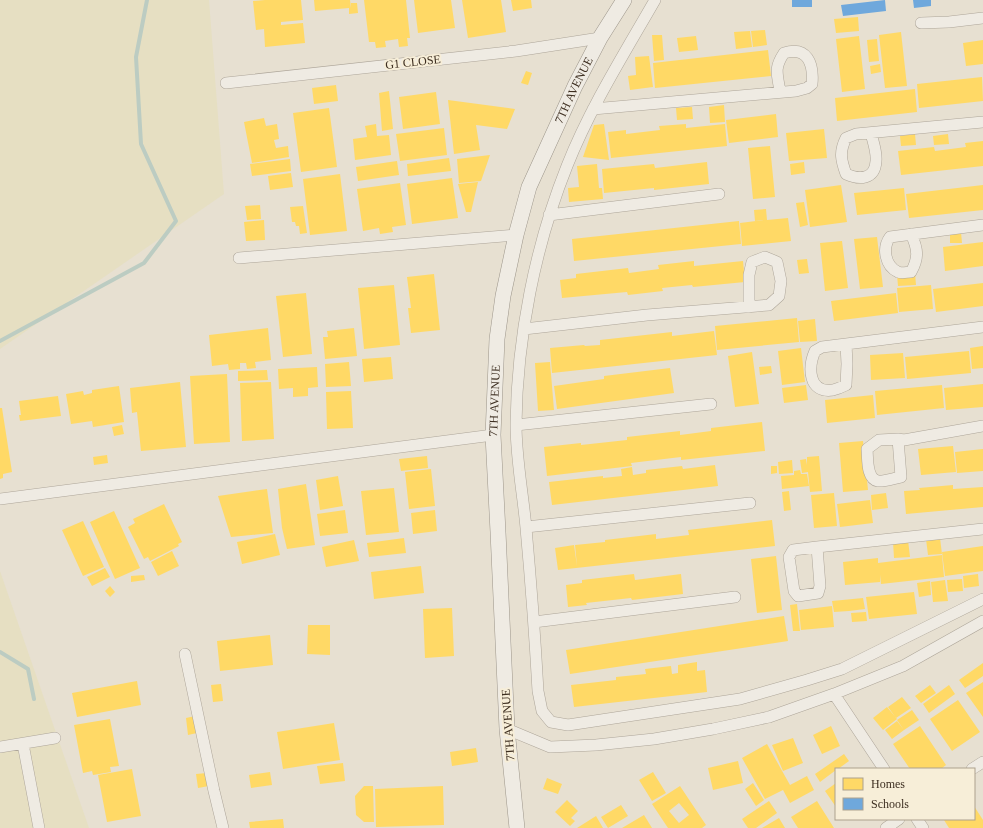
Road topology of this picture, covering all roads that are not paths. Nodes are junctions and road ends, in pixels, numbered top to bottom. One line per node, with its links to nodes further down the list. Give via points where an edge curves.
1 (624, 0): 5 (main road, 7TH AVENUE)
2 (655, 0): 8 (street)
3 (983, 18): 4 (street)
4 (921, 23)
5 (600, 38): 6 (street, G1 CLOSE, via 516,51); 15 (main road, 7TH AVENUE, via 541,160)
6 (226, 83)
7 (780, 91): 8 (street)
8 (593, 109): 12 (street, via 567,166)
9 (983, 122): 10 (street)
10 (871, 133)
11 (719, 194): 12 (street)
12 (549, 215): 19 (street, via 528,301)
13 (983, 225): 14 (street)
14 (911, 234)
15 (516, 235): 16 (street); 24 (main road, 7TH AVENUE, via 497,339)
16 (239, 258)
17 (749, 307): 17 (street, via 768,306 779,296 781,281 777,262 765,257 752,262 749,274); 19 (street, via 647,314)
18 (983, 327): 20 (street)
19 (524, 329): 22 (street)
20 (846, 344): 20 (street, via 822,347 814,351 810,375 820,389 833,390 846,385)
21 (711, 404): 22 (street)
22 (516, 425): 28 (street)
23 (983, 426): 25 (street)
24 (492, 435): 26 (street); 37 (main road, 7TH AVENUE)
25 (898, 439)
26 (0, 499)
27 (750, 503): 28 (street)
28 (526, 527): 34 (street)
29 (983, 529): 30 (street)
30 (817, 547): 30 (street, via 793,550 789,557 794,590 798,596 818,593 820,586)
31 (735, 597): 34 (street)
32 (983, 599): 34 (street, via 842,669 807,680 740,699 568,726 551,722 542,711 538,691)
33 (983, 621): 36 (street, via 903,666)
34 (534, 622)
35 (185, 654): 46 (street)
36 (834, 694): 37 (street, via 769,717 654,739 550,747); 42 (street)
37 (507, 729): 47 (main road, 7TH AVENUE)
38 (55, 738): 39 (street)
39 (23, 744): 40 (street); 45 (street)
40 (0, 747)
41 (983, 762): 43 (street)
42 (883, 768)
43 (974, 768)
44 (898, 820): 48 (street)
45 (39, 828)
46 (223, 828)
47 (517, 828)
48 (886, 828)

